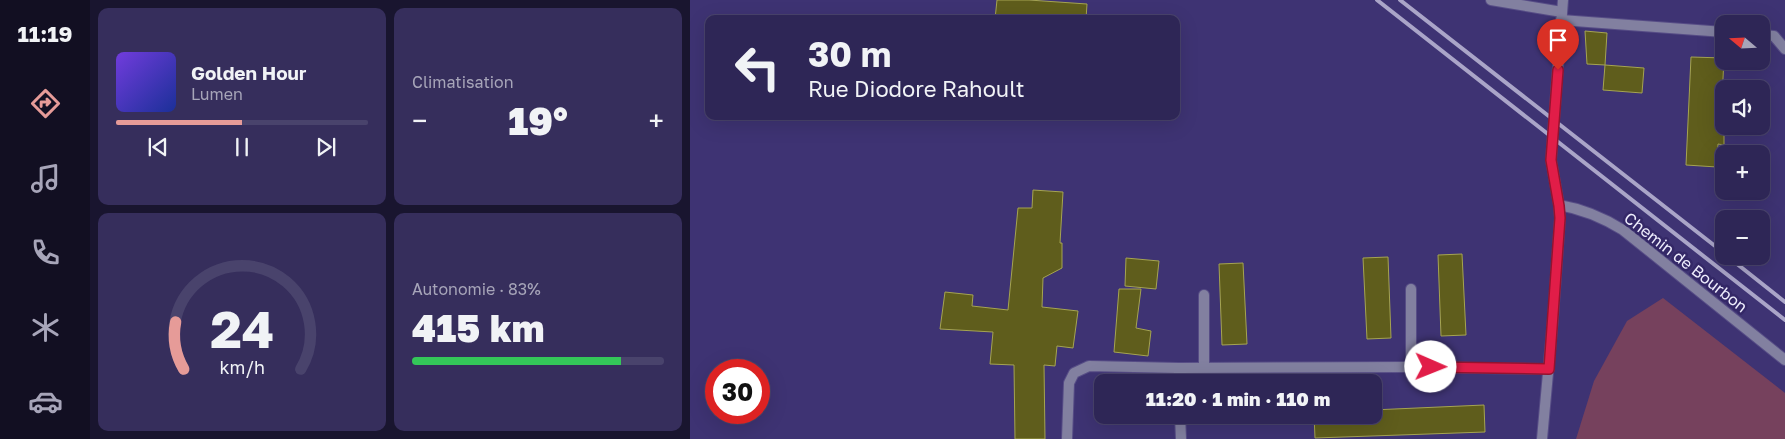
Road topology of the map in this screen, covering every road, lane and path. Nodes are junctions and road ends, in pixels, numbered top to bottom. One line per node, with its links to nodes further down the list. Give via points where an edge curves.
1 (1491, 0): 3 (street)
2 (1563, 0): 3 (street)
3 (1562, 16): 4 (street); 7 (street, via 1551,160)
4 (1715, 31)
5 (1770, 36): 6 (street)
6 (1785, 49)
7 (1559, 206): 10 (street, Chemin de Bourbon, via 1602,217 1623,230); 14 (street)
8 (1411, 289): 12 (street)
9 (1204, 295): 11 (street)
10 (1785, 360)
11 (1204, 367): 12 (street); 13 (street)
12 (1411, 367): 14 (street)
13 (1179, 368): 15 (street); 17 (street, via 1089,366 1074,373 1069,383)
14 (1549, 369): 19 (street)
15 (1179, 374)
16 (1180, 424): 18 (street)
17 (1067, 439)
18 (1180, 439)
19 (1542, 439)

